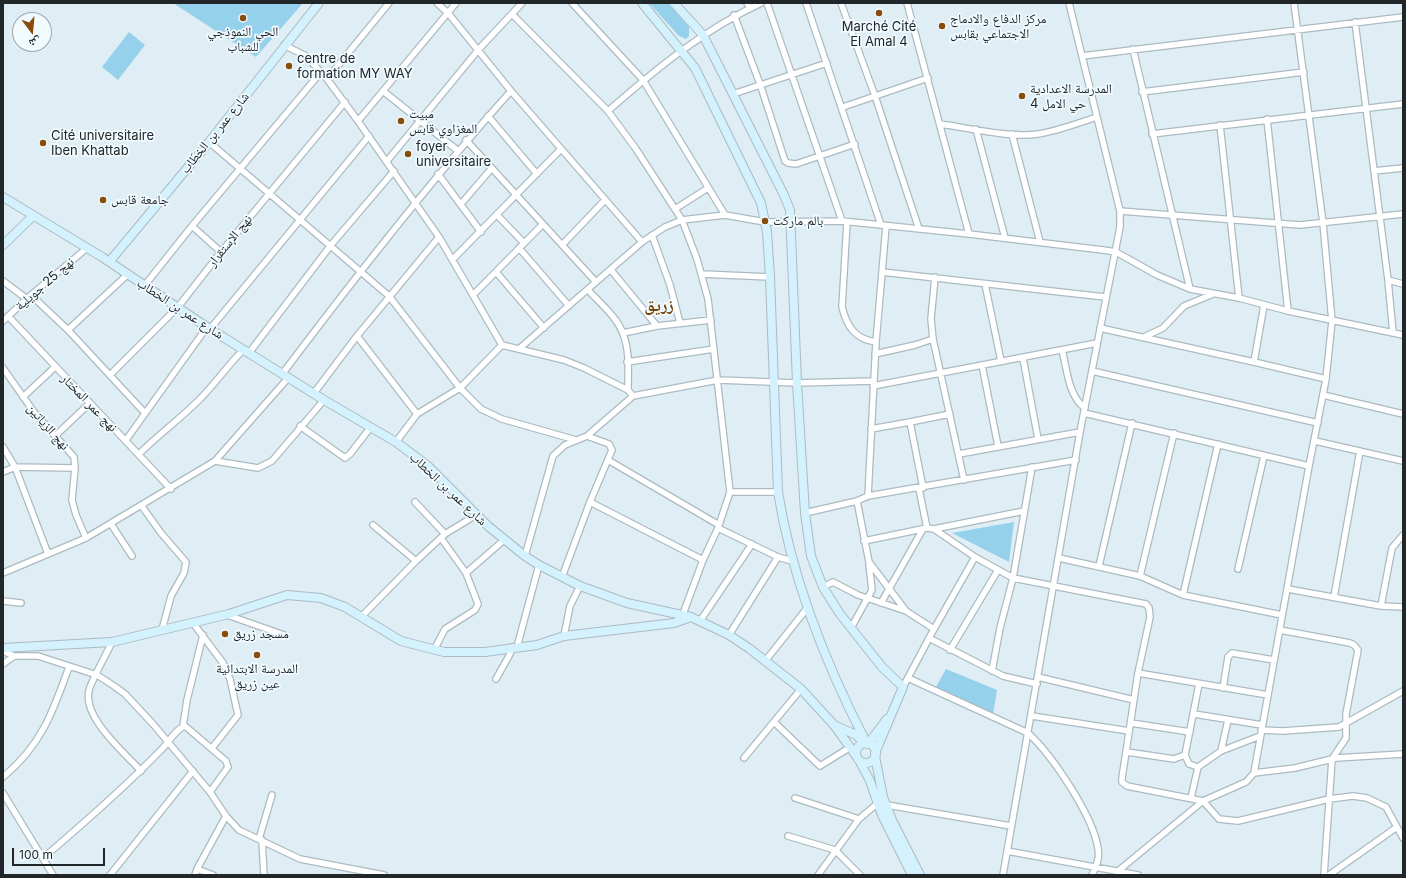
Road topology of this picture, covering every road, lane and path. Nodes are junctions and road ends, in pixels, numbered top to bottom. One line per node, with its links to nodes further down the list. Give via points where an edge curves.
1 (319, 3): 24 (street, شارع عمر بن الخطّاب)
2 (389, 3): 34 (street)
3 (437, 3): 17 (street)
4 (456, 3): 17 (street)
5 (522, 3): 18 (street)
6 (572, 3): 35 (street)
7 (642, 3): 27 (street)
8 (674, 3): 23 (street)
9 (761, 3): 16 (street)
10 (767, 3): 32 (street)
11 (806, 3): 29 (street)
12 (841, 3): 41 (street)
13 (907, 3): 33 (street)
14 (1069, 3): 28 (street)
15 (1294, 3): 22 (street)
16 (748, 6): 19 (street)
17 (448, 13): 25 (street); 37 (street)
18 (512, 14): 25 (street); 46 (street)
19 (734, 16): 23 (street); 36 (street)
20 (1403, 17): 21 (street)
21 (1355, 22): 22 (street); 45 (street)
22 (1298, 29): 26 (street); 31 (street)
23 (703, 35): 27 (street); 40 (street)
24 (284, 45): 30 (street, via 306,56); 60 (street, شارع عمر بن الخطّاب)
25 (479, 49): 38 (street); 52 (street)
26 (1133, 49): 28 (street); 39 (street)
27 (682, 50): 35 (street); 91 (street, via 695,68 761,203)
28 (1082, 56): 49 (street)
29 (827, 62): 32 (street); 44 (street)
30 (321, 72): 34 (street); 66 (street)
31 (1304, 72): 39 (street); 47 (street)
32 (792, 74): 36 (street); 64 (street)
33 (928, 78): 41 (street); 53 (street)
34 (327, 79): 42 (street)
35 (644, 80): 46 (street); 73 (street)
36 (760, 84): 40 (street); 64 (street, via 785,161 792,165)
37 (383, 91): 51 (street); 52 (street)
38 (511, 91): 48 (street); 62 (street)
39 (1142, 92): 57 (street)
40 (733, 94): 93 (street, via 784,195 790,210)
41 (875, 96): 44 (street); 99 (street)
42 (345, 102): 51 (street); 74 (street, نهج الإستقرار)
43 (1403, 104): 45 (street)
44 (843, 107): 61 (street)
45 (1366, 108): 47 (street); 70 (street)
46 (608, 111): 80 (street)
47 (1309, 114): 50 (street); 95 (street)
48 (488, 116): 59 (street); 72 (street)
49 (1097, 117): 56 (street, via 1043,132); 81 (street)
50 (1267, 119): 54 (street); 94 (street)
51 (358, 120): 58 (street)
52 (420, 120): 63 (street); 65 (street)
53 (940, 124): 55 (street); 101 (street)
54 (1220, 125): 57 (street); 89 (street)
55 (976, 129): 56 (street); 104 (street)
56 (1012, 134): 106 (street)
57 (1152, 134): 82 (street)
58 (369, 136): 65 (street); 88 (street)
59 (466, 140): 63 (street); 68 (street)
60 (209, 142): 66 (street); 116 (street, شارع عمر بن الخطّاب)
61 (855, 144): 64 (street); 98 (street)
62 (560, 149): 72 (street); 77 (street)
63 (457, 150): 71 (street)
64 (821, 156): 92 (street)
65 (386, 160): 69 (street)
66 (240, 168): 74 (street); 97 (street)
67 (1403, 168): 70 (street)
68 (491, 169): 75 (street); 79 (street)
69 (394, 171): 78 (street); 110 (street)
70 (1374, 171): 87 (street)
71 (438, 174): 78 (street); 79 (street)
72 (537, 174): 75 (street)
73 (708, 188): 80 (street); 86 (street)
74 (270, 193): 88 (street); 113 (street, نهج الإستقرار)
75 (516, 196): 84 (street); 96 (street)
76 (3, 197): 85 (street, شارع عمر بن الخطاب)
77 (606, 200): 105 (street); 108 (street)
78 (415, 201): 103 (street); 117 (street)
79 (461, 204): 100 (street)
80 (675, 209): 90 (street)
81 (1120, 211): 82 (street); 114 (street)
82 (1172, 214): 89 (street); 132 (street)
83 (1403, 214): 87 (street)
84 (497, 215): 100 (street); 107 (street)
85 (33, 216): 109 (street); 111 (street, شارع عمر بن الخطاب)
86 (724, 216): 90 (street); 91 (street)
87 (1380, 217): 95 (street); 125 (street)
88 (300, 218): 110 (street); 149 (street)
89 (1232, 218): 94 (street); 138 (street)
90 (682, 220): 102 (street); 122 (street)
91 (765, 222): 93 (street); 123 (street)
92 (844, 222): 93 (street); 98 (street); 159 (street, via 842,307 845,319 856,335 865,341)
93 (791, 223): 181 (street)
94 (1278, 223): 95 (street); 142 (street)
95 (1323, 223): 146 (street)
96 (543, 224): 107 (street); 108 (street)
97 (192, 226): 113 (street); 130 (street)
98 (883, 226): 99 (street); 120 (street)
99 (919, 229): 101 (street)
100 (481, 232): 115 (street)
101 (969, 234): 104 (street)
102 (652, 235): 105 (street); 147 (street)
103 (439, 237): 115 (street); 135 (street)
104 (1005, 238): 106 (street)
105 (642, 242): 118 (street)
106 (1040, 242): 114 (street)
107 (524, 243): 112 (street)
108 (563, 244): 127 (street)
109 (3, 245)
110 (331, 245): 117 (street); 165 (street)
111 (87, 248): 116 (street, شارع عمر بن الخطاب); 136 (street, نهج 25 جويلية)
112 (519, 248): 119 (street); 140 (street)
113 (220, 252): 141 (street, نهج الإستقرار)
114 (1116, 252): 132 (street); 137 (street)
115 (453, 259): 133 (street)
116 (110, 261): 121 (street, شارع عمر بن الخطاب)
117 (360, 270): 135 (street); 177 (street)
118 (610, 270): 127 (street); 148 (street)
119 (496, 272): 133 (street); 150 (street)
120 (882, 272): 124 (street); 159 (street)
121 (127, 274): 130 (street, شارع عمر بن الخطاب); 152 (street)
122 (702, 274): 123 (street); 144 (street)
123 (770, 277): 180 (street)
124 (935, 277): 128 (street); 158 (street, via 931,318)
125 (1388, 280): 129 (street); 154 (street)
126 (3, 281): 136 (street)
127 (596, 282): 131 (street)
128 (985, 284): 137 (street); 169 (street)
129 (1403, 284)
130 (145, 286): 141 (street, شارع عمر بن الخطاب)
131 (588, 290): 140 (street); 153 (street)
132 (1190, 290): 134 (street)
133 (474, 294): 161 (street)
134 (1214, 294): 138 (street); 157 (street, via 1184,306 1163,328)
135 (389, 296): 156 (street); 183 (street)
136 (29, 297): 143 (street, نهج 25 جويلية); 152 (street)
137 (1106, 297): 151 (street)
138 (1239, 298): 139 (street)
139 (1264, 305): 142 (street); 170 (street)
140 (569, 306): 150 (street)
141 (178, 307): 149 (street, شارع عمر بن الخطاب); 176 (street, نهج الإستقرار)
142 (1288, 311): 146 (street)
143 (8, 316): 145 (street, نهج 25 جويلية); 172 (street, نهج عمر المختار)
144 (711, 320): 147 (street); 163 (street)
145 (3, 321)
146 (1332, 321): 154 (street); 178 (street)
147 (680, 323): 148 (street)
148 (657, 326): 153 (street)
149 (208, 328): 165 (street, شارع عمر بن الخطاب); 192 (street)
150 (544, 328): 162 (street)
151 (1100, 328): 157 (street); 160 (street)
152 (68, 330): 176 (street)
153 (623, 333): 168 (street)
154 (1393, 333): 155 (street)
155 (1403, 335)
156 (357, 336): 185 (street); 193 (street)
157 (1144, 337): 170 (street)
158 (933, 339): 166 (street); 175 (street)
159 (876, 342): 166 (street)
160 (1097, 343): 164 (street); 174 (street)
161 (502, 345): 162 (street); 183 (street)
162 (520, 348): 184 (street, via 584,368)
163 (714, 349): 168 (street); 179 (street)
164 (1062, 350): 167 (street); 191 (street, via 1072,390)
165 (247, 351): 177 (street, شارع عمر بن الخطاب); 215 (street, via 228,365 198,401)
166 (875, 354): 182 (street)
167 (1023, 358): 169 (street); 206 (street)
168 (627, 362): 184 (street)
169 (1001, 362): 171 (street)
170 (1254, 362): 178 (street)
171 (982, 365): 175 (street); 212 (street)
172 (55, 367): 188 (street); 190 (street, نهج عمر المختار)
173 (3, 368): 188 (street, نهج الزياتين)
174 (1092, 371): 191 (street); 198 (street)
175 (941, 373): 182 (street); 194 (street)
176 (110, 375): 192 (street)
177 (286, 375): 185 (street, شارع عمر بن الخطاب); 220 (street)
178 (1326, 379): 186 (street)
179 (718, 380): 180 (street); 187 (street); 230 (street)
180 (775, 382): 181 (street); 231 (street)
181 (797, 383): 182 (street); 238 (street)
182 (874, 383): 201 (street)
183 (460, 388): 193 (street); 208 (street, via 490,415)
184 (628, 390): 187 (street)
185 (314, 393): 189 (street, شارع عمر بن الخطاب)
186 (1323, 395): 195 (street); 198 (street)
187 (633, 396): 205 (street)
188 (23, 397): 204 (street, نهج الزياتين)
189 (324, 400): 199 (street); 200 (street, شارع عمر بن الخطاب)
190 (90, 403): 204 (street); 207 (street, نهج عمر المختار)
191 (1084, 410): 197 (street); 202 (street)
192 (144, 412): 207 (street)
193 (417, 414): 210 (street)
194 (950, 414): 196 (street); 216 (street)
195 (1403, 414)
196 (910, 422): 201 (street); 228 (street)
197 (1132, 423): 203 (street); 262 (street)
198 (1318, 423): 209 (street)
199 (300, 426): 200 (street, via 345,458); 220 (street, via 266,466 258,468)
200 (370, 428): 210 (street, شارع عمر بن الخطاب)
201 (871, 429): 232 (street)
202 (1080, 432): 206 (street); 219 (street)
203 (1174, 433): 211 (street); 267 (street)
204 (55, 436): 225 (street, نهج الزياتين, via 74,457)
205 (587, 436): 208 (street); 218 (street, via 611,447 612,453)
206 (1038, 439): 212 (street)
207 (126, 440): 215 (street, نهج عمر المختار)
208 (576, 440): 253 (street, via 558,450 550,463)
209 (1315, 441): 214 (street); 222 (street)
210 (396, 442): 239 (street, شارع عمر بن الخطاب, via 428,466)
211 (1218, 444): 217 (street); 275 (street)
212 (998, 446): 216 (street)
213 (3, 447): 223 (street)
214 (1360, 451): 221 (street); 276 (street)
215 (139, 454): 229 (street, نهج عمر المختار)
216 (959, 454): 227 (street)
217 (1264, 456): 222 (street); 263 (street)
218 (608, 460): 235 (street); 242 (street)
219 (1076, 460): 224 (street); 256 (street)
220 (215, 461): 229 (street)
221 (1403, 461)
222 (1309, 466): 274 (street)
223 (15, 467): 225 (street); 226 (street); 251 (street)
224 (1032, 467): 227 (street); 237 (street)
225 (75, 468): 247 (street, نهج الزياتين, via 72,500)
226 (3, 472)
227 (964, 480): 228 (street)
228 (921, 488): 232 (street); 243 (street)
229 (171, 489): 236 (street)
230 (730, 492): 231 (street); 242 (street)
231 (778, 492): 259 (street)
232 (868, 496): 233 (street)
233 (857, 501): 238 (street); 249 (street)
234 (415, 502): 246 (street)
235 (590, 502): 257 (street); 268 (street)
236 (141, 505): 240 (street); 294 (street, via 186,562 184,573 171,596)
237 (1024, 511): 244 (street); 269 (street)
238 (805, 512): 271 (street, via 811,556)
239 (476, 515): 246 (street); 248 (street, شارع عمر بن الخطاب)
240 (111, 524): 247 (street); 252 (street)
241 (373, 525): 258 (street)
242 (719, 526): 250 (street); 257 (street)
243 (925, 528): 244 (street); 249 (street); 273 (street)
244 (934, 529): 255 (street)
245 (1403, 535): 281 (street, via 1392,548)
246 (443, 536): 258 (street); 266 (street)
247 (86, 538): 251 (street)
248 (504, 540): 253 (street, شارع عمر بن الخطاب); 266 (street)
249 (864, 541): 260 (street)
250 (752, 544): 254 (street); 290 (street)
251 (48, 554): 265 (street)
252 (132, 556)
253 (525, 556): 261 (street, شارع عمر بن الخطاب)
254 (778, 557): 259 (street); 298 (street)
255 (975, 557): 264 (street); 293 (street)
256 (1059, 558): 262 (street); 272 (street)
257 (703, 560): 286 (street)
258 (416, 561): 288 (street)
259 (792, 561): 282 (street)
260 (869, 562): 273 (street); 277 (street, via 873,585)
261 (539, 565): 268 (street, شارع عمر بن الخطاب); 302 (street)
262 (1099, 566): 267 (street)
263 (1238, 569)
264 (998, 570): 269 (street); 305 (street)
265 (3, 573)
266 (466, 573): 304 (street, via 478,607 445,629)
267 (1140, 576): 275 (street)
268 (562, 577): 270 (street, شارع عمر بن الخطاب)
269 (1013, 578): 272 (street); 312 (street)
270 (580, 586): 286 (street, شارع عمر بن الخطاب, via 627,603); 299 (street, via 570,606)
271 (823, 587): 277 (street, via 833,582); 292 (street)
272 (1054, 587): 313 (street, via 1146,604 1150,612); 315 (street)
273 (889, 589): 280 (street); 284 (street)
274 (1288, 589): 276 (street); 287 (street)
275 (1183, 595): 287 (street)
276 (1334, 597): 281 (street)
277 (868, 598): 280 (street); 292 (street)
278 (3, 601): 279 (street)
279 (21, 603)
280 (881, 603): 284 (street)
281 (1381, 606): 283 (street)
282 (808, 607): 308 (street); 340 (street, via 838,685)
283 (1403, 607)
284 (906, 611): 293 (street)
285 (229, 614): 288 (street, via 269,599 294,594 321,598); 291 (street); 297 (street, via 246,623)
286 (683, 614): 289 (street, شارع عمر بن الخطاب)
287 (1282, 615): 295 (street)
288 (362, 616): 304 (street, via 401,641)
289 (691, 617): 290 (street, شارع عمر بن الخطاب); 299 (street, via 674,623)
290 (700, 621): 298 (street, شارع عمر بن الخطاب)
291 (193, 623): 294 (street); 296 (street)
292 (851, 628): 320 (street, via 882,667)
293 (934, 629): 300 (street)
294 (162, 630): 301 (street)
295 (1280, 630): 309 (street); 332 (street, via 1356,647 1358,655)
296 (203, 635): 334 (street); 341 (street, via 223,663 230,679 238,714)
297 (284, 635)
298 (729, 635): 308 (street, شارع عمر بن الخطاب)
299 (564, 636): 302 (street, via 537,645)
300 (929, 638): 305 (street); 316 (street)
301 (112, 642): 303 (street); 314 (street)
302 (515, 647): 304 (street, via 474,653); 317 (street)
303 (3, 648)
304 (434, 650)
305 (950, 650): 312 (street)
306 (3, 651): 307 (street)
307 (14, 656): 310 (street); 311 (street, via 38,656)
308 (766, 660): 322 (street, شارع عمر بن الخطاب)
309 (1274, 660): 321 (street, via 1232,653 1228,657); 324 (street)
310 (3, 664)
311 (69, 667): 314 (street); 355 (street, via 39,738 29,752)
312 (992, 671): 318 (street, via 1002,676)
313 (1138, 673): 319 (street); 325 (street)
314 (97, 675): 339 (street, via 125,694); 352 (street, via 88,697 95,720)
315 (1038, 677): 318 (street); 325 (street)
316 (908, 678): 320 (street); 338 (street)
317 (496, 679)
318 (1037, 684): 327 (street)
319 (1200, 684): 321 (street); 326 (street)
320 (903, 687): 328 (street)
321 (1223, 688): 324 (street)
322 (802, 689): 330 (street); 333 (street, شارع عمر بن الخطاب)
323 (1403, 691): 332 (street)
324 (1268, 695): 336 (street)
325 (1134, 700): 331 (street)
326 (1194, 714): 329 (street); 337 (street)
327 (1032, 716): 335 (street); 338 (street)
328 (889, 717): 340 (street); 345 (street)
329 (1228, 720): 336 (street); 343 (street)
330 (774, 722): 342 (street, via 820,766); 348 (street)
331 (1131, 723): 335 (street); 337 (street)
332 (1346, 724): 336 (street, via 1327,729); 350 (street, via 1346,738)
333 (834, 725): 340 (street); 342 (street)
334 (183, 726): 339 (street); 341 (street)
335 (1129, 731): 344 (street)
336 (1261, 731): 343 (street); 354 (street)
337 (1190, 732): 347 (street)
338 (1028, 733): 367 (street); 375 (street, via 1038,742 1060,772 1091,825 1099,849)
339 (169, 743): 352 (street); 353 (street)
340 (867, 744): 345 (street, via 873,747); 349 (street, via 858,748)
341 (212, 748): 356 (street, via 226,761 228,768)
342 (849, 748): 349 (street)
343 (1221, 751): 351 (street)
344 (1127, 752): 347 (street, via 1174,758); 360 (street, via 1122,778 1124,784)
345 (875, 754): 349 (street, via 872,761 867,763); 364 (street)
346 (1403, 754): 350 (street)
347 (1185, 755): 351 (street, via 1189,764)
348 (744, 758)
349 (858, 758): 363 (street)
350 (1332, 759): 354 (street, via 1295,768); 361 (street)
351 (1198, 767): 360 (street)
352 (141, 771): 374 (street)
353 (193, 771): 356 (street); 381 (street)
354 (1254, 773): 362 (street, via 1246,782)
355 (3, 777)
356 (210, 792): 365 (street)
357 (3, 794): 374 (street)
358 (272, 795): 371 (street)
359 (795, 798): 366 (street)
360 (1191, 798): 362 (street)
361 (1329, 800): 362 (street, via 1238,821 1219,819); 368 (street, via 1353,796 1367,798 1386,807); 392 (street)
362 (1203, 801): 376 (street)
363 (878, 803): 366 (street); 387 (street)
364 (887, 806): 367 (street); 388 (street)
365 (226, 816): 371 (street, via 239,830); 377 (street)
366 (859, 819): 372 (street)
367 (1011, 826): 373 (street)
368 (1397, 827): 370 (street); 393 (street)
369 (788, 836): 372 (street)
370 (1403, 838)
371 (261, 839): 378 (street, via 300,859); 383 (street)
372 (835, 850): 385 (street); 386 (street)
373 (1007, 851): 375 (street); 389 (street)
374 (43, 858): 380 (street)
375 (1096, 867): 376 (street); 390 (street)
376 (1118, 871): 379 (street)
377 (196, 872): 382 (street)
378 (359, 872): 384 (street)
379 (1130, 874): 391 (street)
380 (53, 875)
381 (110, 875)
382 (213, 875)
383 (264, 875)
384 (382, 875)
385 (818, 875)
386 (860, 875)
387 (912, 875)
388 (920, 875)
389 (1004, 875)
390 (1092, 875)
391 (1138, 875)
392 (1324, 875)
393 (1329, 875)

